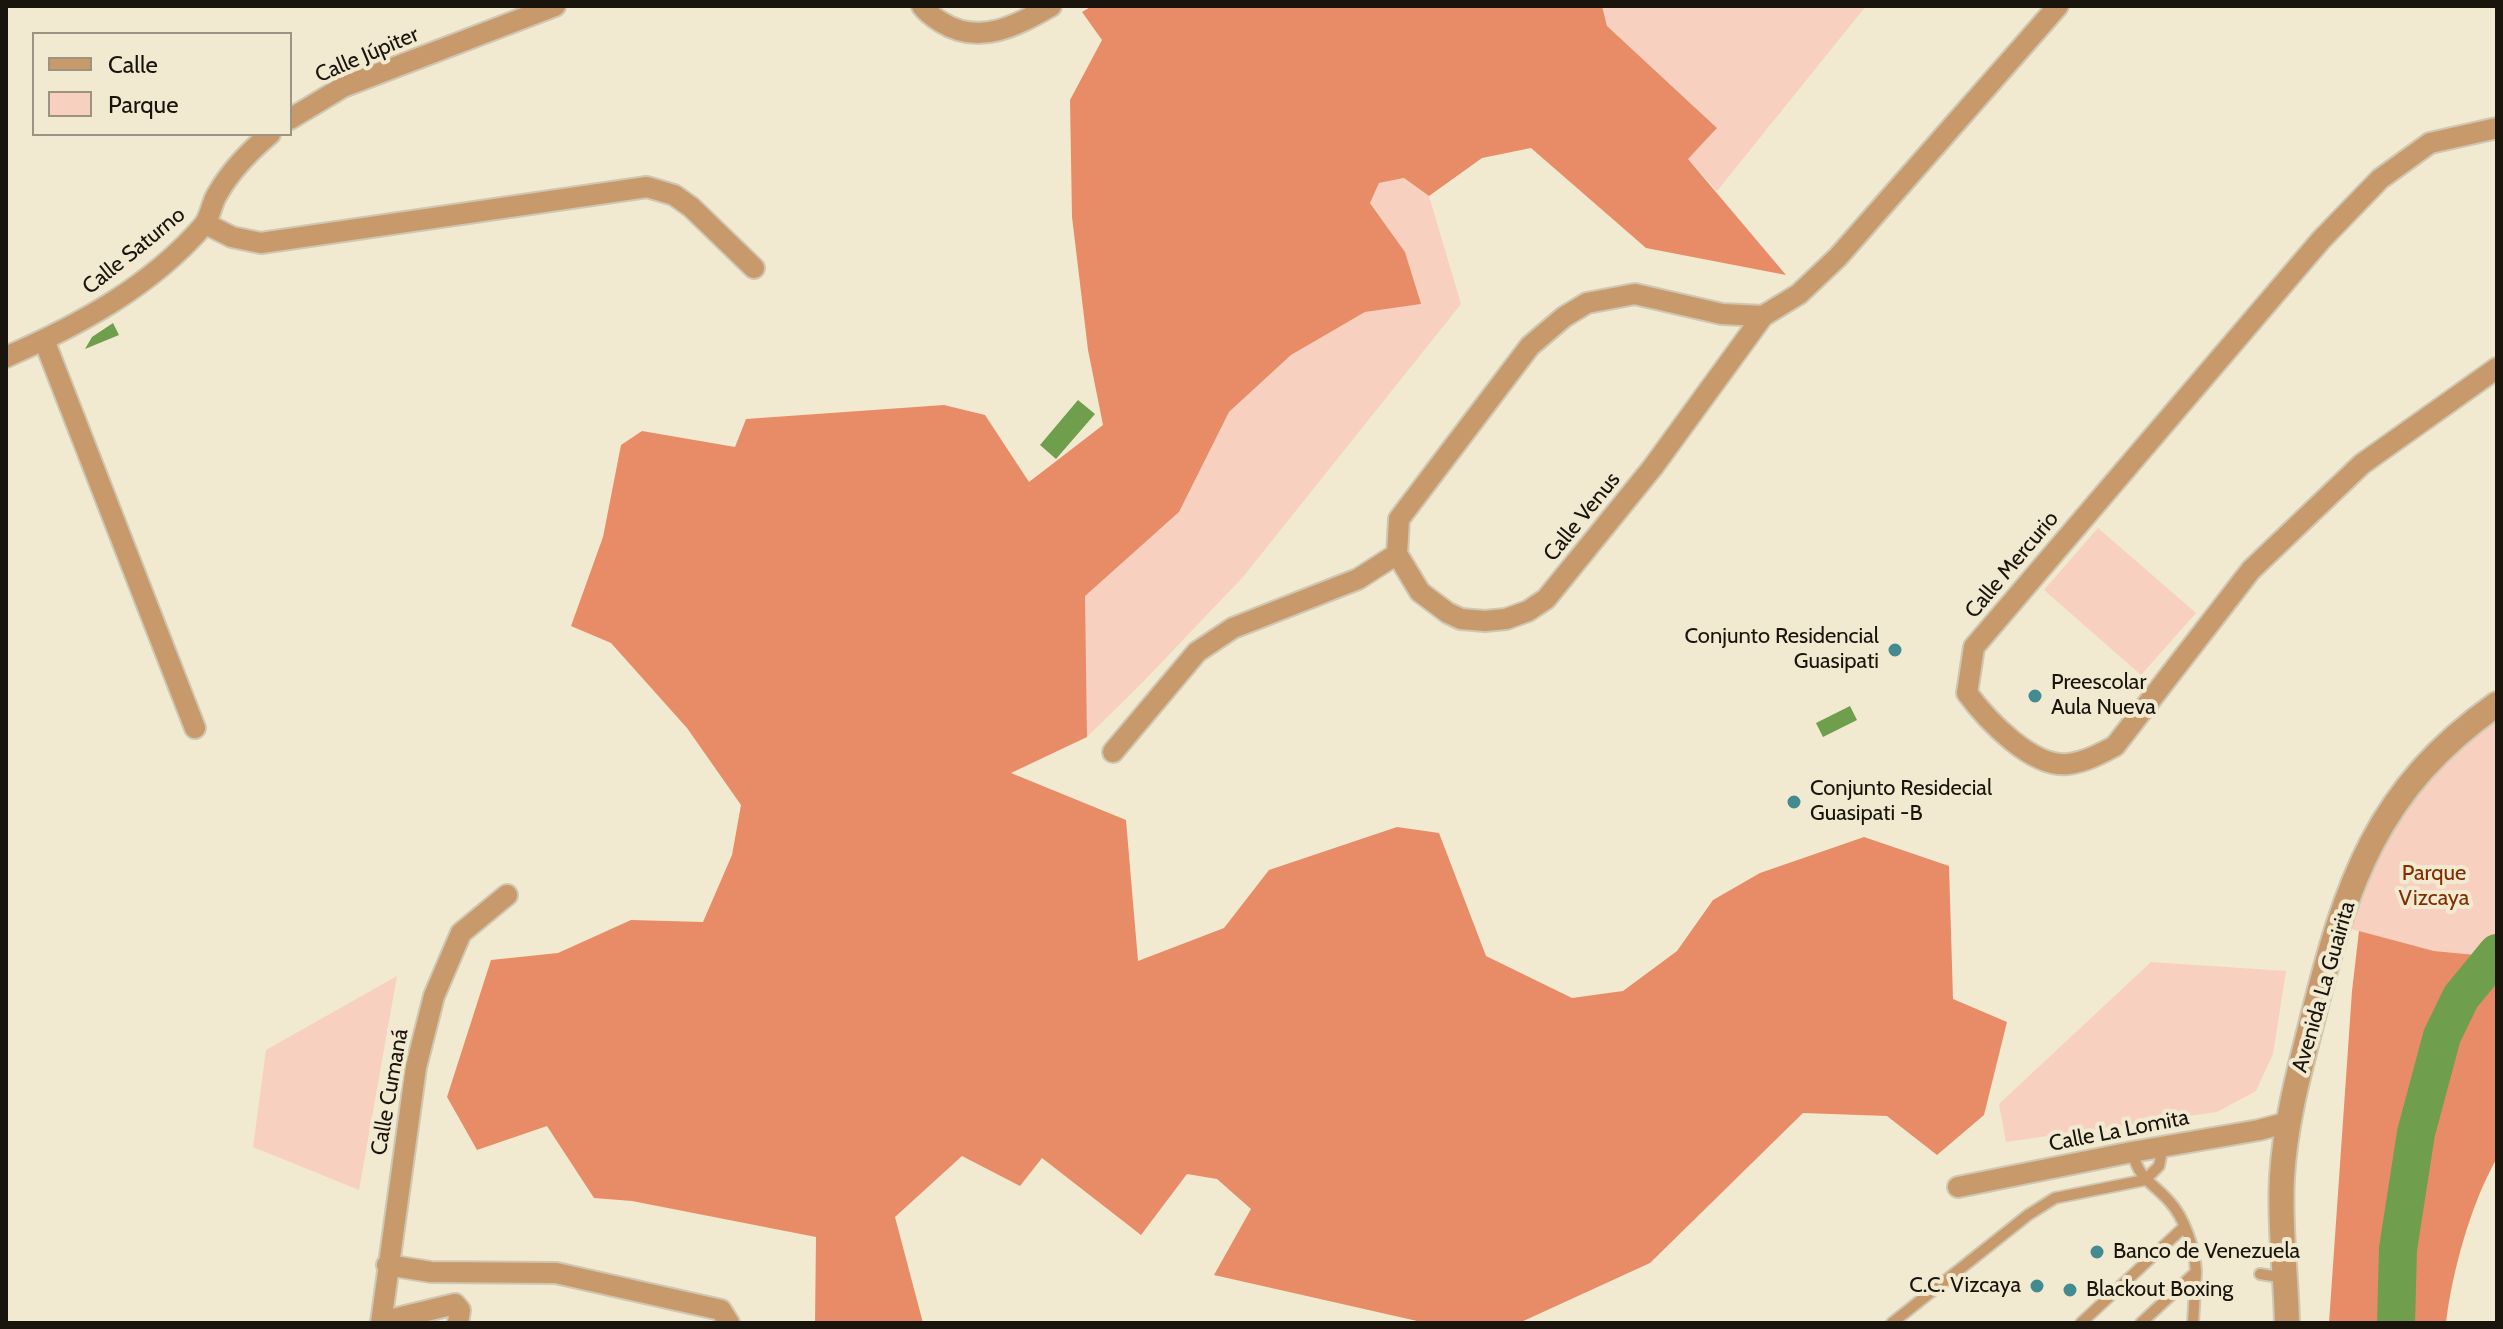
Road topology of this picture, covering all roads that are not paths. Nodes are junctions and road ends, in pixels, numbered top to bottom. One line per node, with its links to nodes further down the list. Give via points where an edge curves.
1 (555, 6): 5 (street, Calle Júpiter, via 343,87)
2 (922, 6): 3 (street, via 948,27 966,34 991,34)
3 (1051, 6)
4 (2058, 6): 10 (street, Calle Venus, via 1838,257 1799,294)
5 (292, 118)
6 (2497, 128): 13 (street, Calle Mercurio, via 2430,143 2380,179 2321,240 1974,647 1967,693 1997,729 2044,759 2065,765 2115,746 2251,570 2362,464)
7 (268, 136): 8 (street, via 216,195)
8 (206, 224): 9 (street, via 261,243 647,187 691,207); 11 (street, Calle Saturno, via 115,303)
9 (754, 268)
10 (1763, 316): 14 (street, via 1722,314 1635,294 1587,303 1564,317 1530,346 1399,519); 14 (street, Calle Venus, via 1606,526 1546,599 1528,611 1495,620 1461,619 1420,592)
11 (44, 340): 12 (street, Calle Saturno); 16 (street)
12 (6, 357)
13 (2497, 368)
14 (1397, 554): 17 (street, via 1358,579 1233,628 1197,652)
15 (2497, 704): 19 (street, Avenida La Guairita, via 2425,765 2385,818 2360,863 2320,986)
16 (195, 728)
17 (1113, 752)
18 (507, 895): 25 (street, Calle Cumaná, via 461,933 434,996 416,1067)
19 (2289, 1122): 20 (street, Calle La Lomita); 28 (street, Avenida La Guairita, via 2281,1206)
20 (2163, 1146): 21 (street, Calle La Lomita); 22 (lane, via 2159,1166)
21 (2132, 1152): 22 (lane); 23 (street, Calle La Lomita)
22 (2145, 1180): 24 (lane, via 2170,1202); 33 (lane, via 2055,1198)
23 (1958, 1187)
24 (2184, 1227): 26 (lane); 34 (lane)
25 (387, 1265): 30 (street, Calle Cumaná); 32 (street, via 431,1272 556,1273 721,1310)
26 (2196, 1272): 35 (lane); 36 (lane)
27 (2260, 1274): 28 (lane)
28 (2285, 1278): 37 (street, Avenida La Guairita)
29 (427, 1317): 30 (street); 31 (street, via 455,1304 460,1310)
30 (381, 1323)
31 (458, 1323)
32 (729, 1323)
33 (1892, 1323)
34 (2081, 1323)
35 (2141, 1323)
36 (2193, 1323)
37 (2287, 1323)

